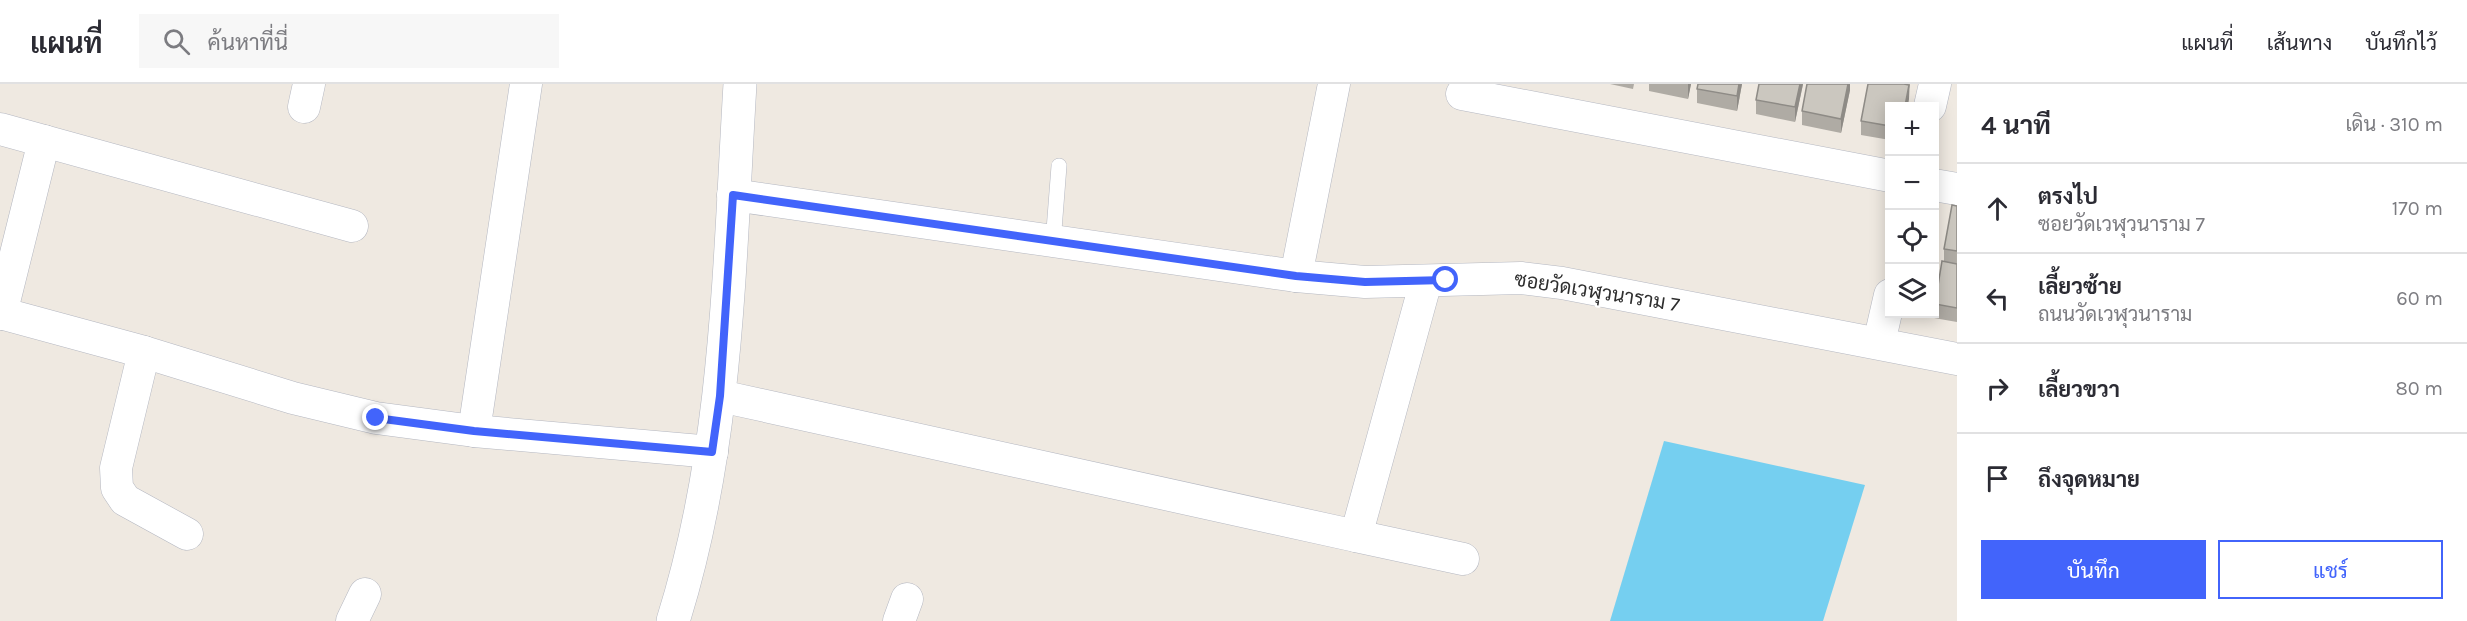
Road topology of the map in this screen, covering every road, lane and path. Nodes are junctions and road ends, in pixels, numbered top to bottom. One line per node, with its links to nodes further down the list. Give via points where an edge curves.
1 (526, 84): 24 (street)
2 (740, 84): 13 (street)
3 (1334, 84): 16 (street)
4 (1935, 84): 6 (street)
5 (1462, 94): 10 (street)
6 (1931, 102)
7 (0, 129): 8 (street)
8 (44, 141): 14 (street); 18 (street)
9 (1059, 166): 15 (lane)
10 (1885, 175)
11 (1939, 186): 12 (street)
12 (1957, 189)
13 (733, 195): 15 (street, ซอยวัดเวฬุวนาราม 7); 23 (street)
14 (352, 226)
15 (1053, 243): 16 (street, ซอยวัดเวฬุวนาราม 7)
16 (1296, 276): 17 (street, ซอยวัดเวฬุวนาราม 7, via 1365,282)
17 (1426, 281): 20 (street, ซอยวัดเวฬุวนาราม 7, via 1521,278 1562,283); 27 (street)
18 (0, 313): 21 (street)
19 (1885, 317): 20 (street)
20 (1879, 343): 22 (street, ซอยวัดเวฬุวนาราม 7)
21 (144, 352): 24 (street, via 376,418); 26 (street, via 116,468 117,488 125,501)
22 (1957, 359)
23 (720, 396): 25 (street); 27 (street)
24 (474, 431): 25 (street)
25 (712, 452): 29 (street, via 689,570)
26 (187, 534)
27 (1356, 536): 28 (street)
28 (1463, 559)
29 (673, 621)

